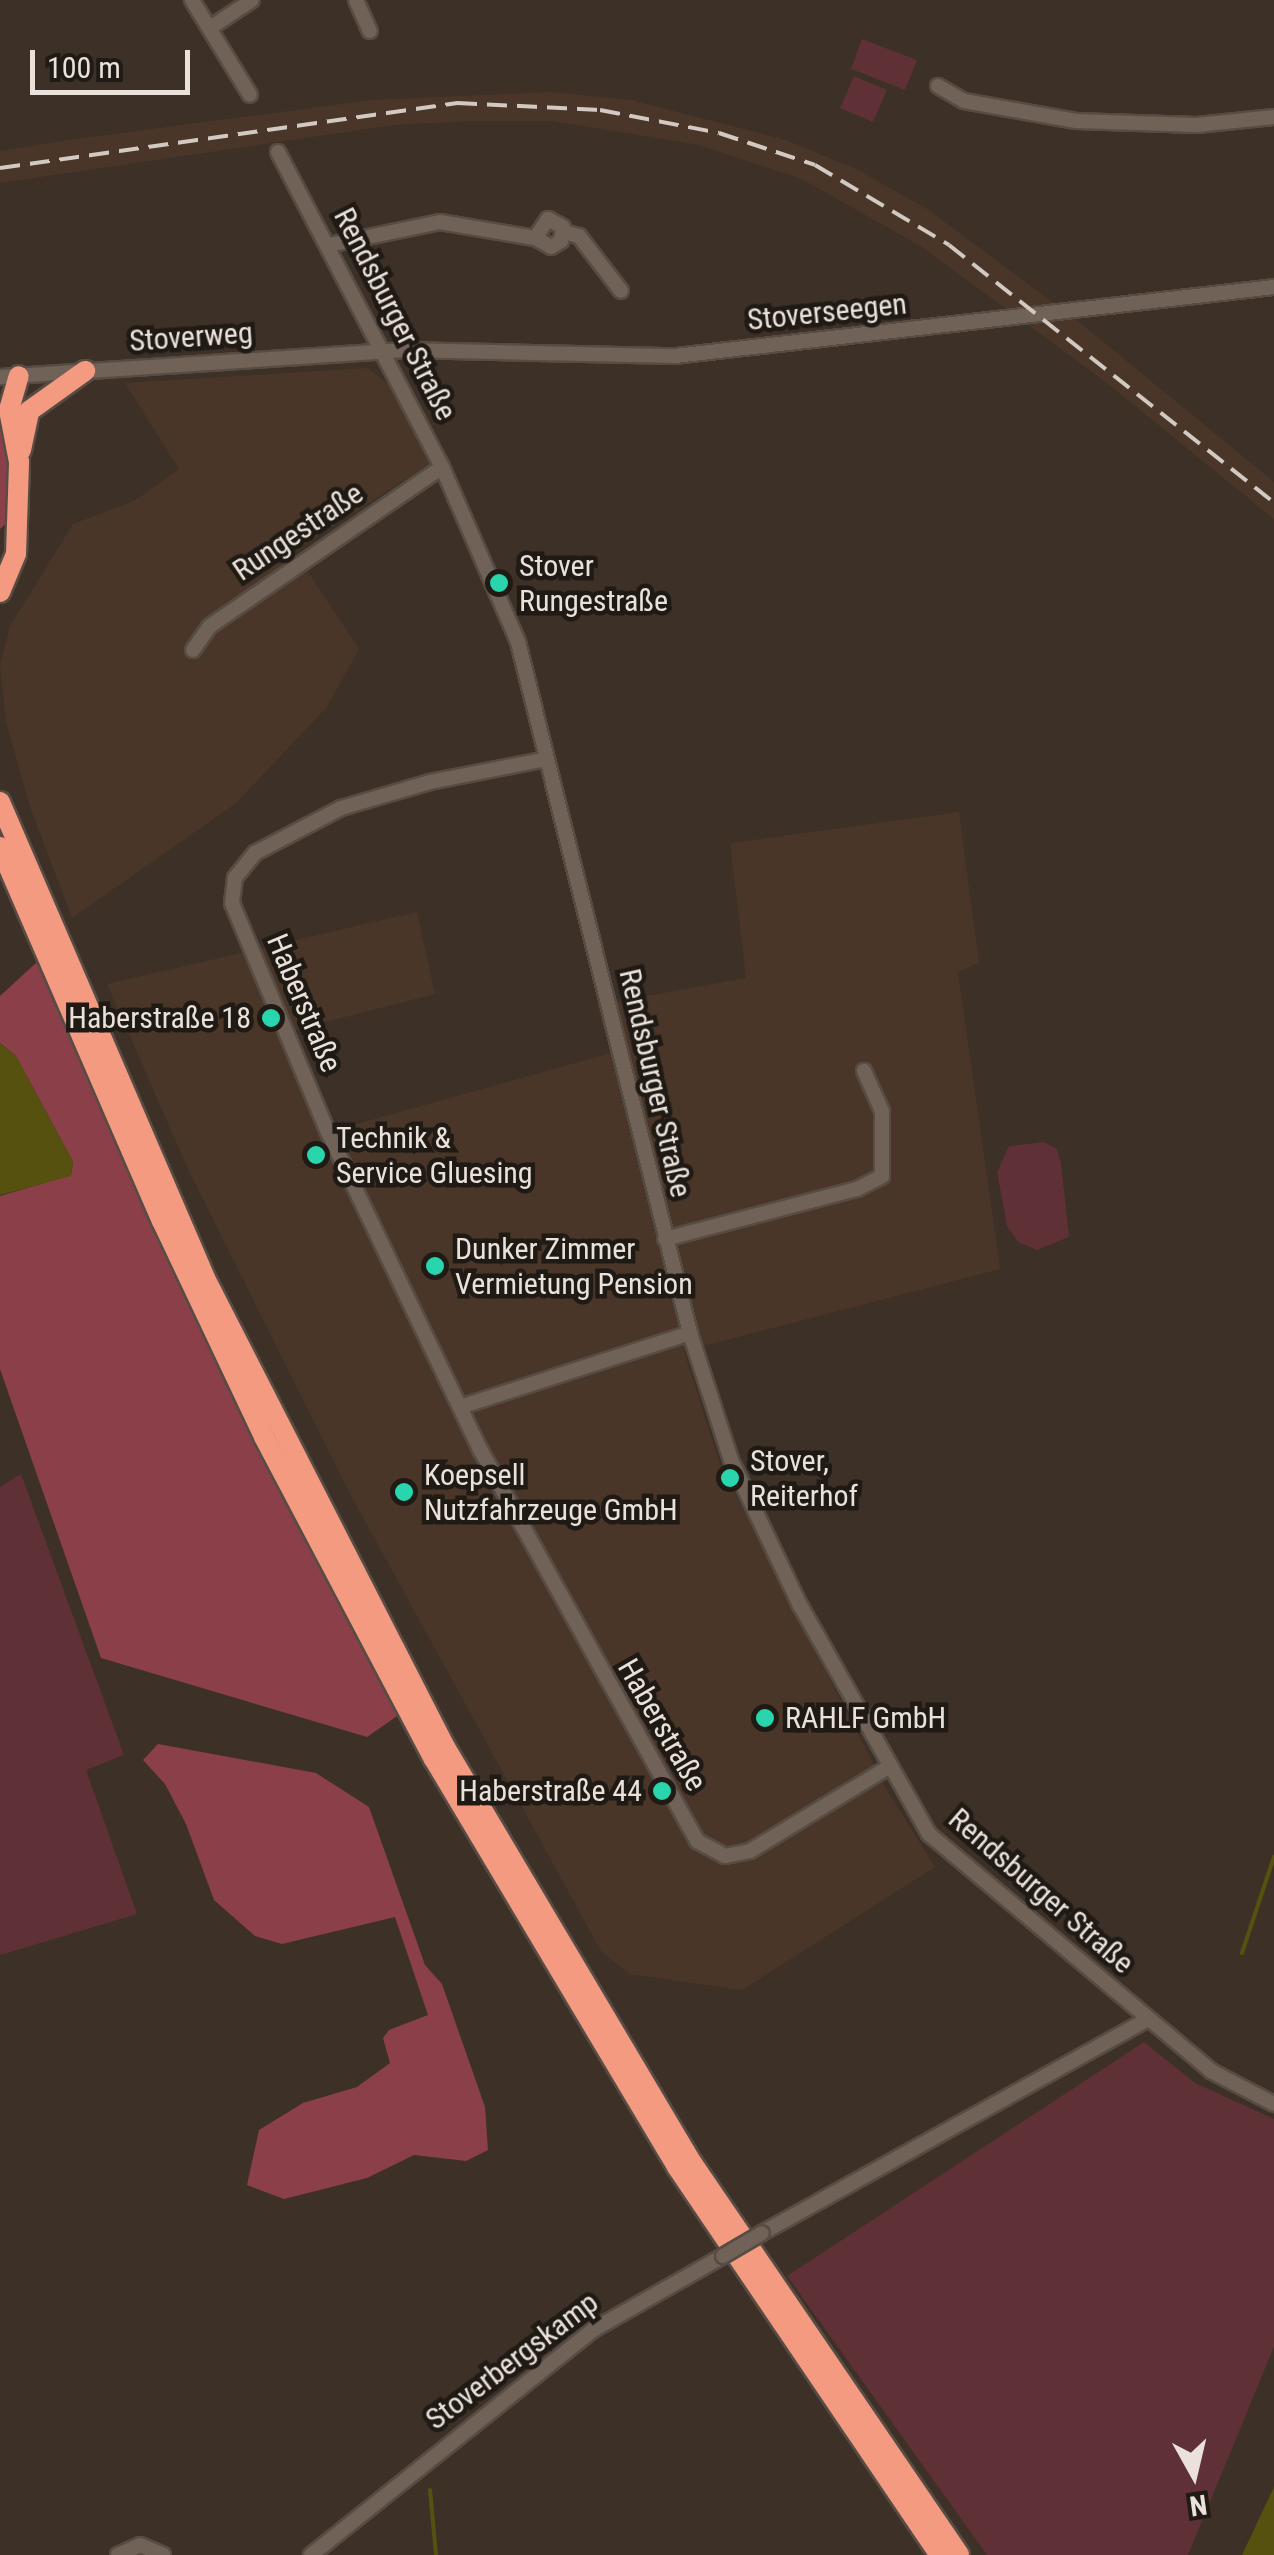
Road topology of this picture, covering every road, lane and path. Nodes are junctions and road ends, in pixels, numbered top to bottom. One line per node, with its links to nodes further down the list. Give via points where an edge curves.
1 (192, 0): 4 (street)
2 (252, 0): 4 (street)
3 (356, 0): 5 (street)
4 (210, 28): 7 (street)
5 (370, 30)
6 (938, 86): 8 (street, via 964,101 1076,120 1197,125)
7 (250, 95)
8 (1274, 117)
9 (278, 152): 12 (street, Rendsburger Straße)
10 (564, 232): 11 (street, via 551,247); 11 (street, via 548,218); 14 (street, via 578,236)
11 (536, 238): 12 (street, via 440,222)
12 (329, 245): 15 (street, Rendsburger Straße)
13 (1274, 287): 15 (street, Stoverseegen, via 674,356 405,350)
14 (621, 291)
15 (385, 356): 16 (street, Stoverweg); 19 (street, Rendsburger Straße)
16 (85, 371): 17 (street, Stoverweg); 18 (highway)
17 (9, 377): 18 (highway)
18 (13, 408): 20 (highway, via 19,462)
19 (442, 467): 22 (street, Rungestraße, via 210,626); 23 (street, Rendsburger Straße, via 518,642)
20 (8, 548): 21 (highway, via 16,554)
21 (0, 592)
22 (193, 650)
23 (547, 759): 27 (street, Rendsburger Straße); 29 (street, Haberstraße, via 341,808 254,853 235,878 232,903 328,1132)
24 (0, 802): 37 (highway, via 206,1280 444,1747 692,2163)
25 (0, 848): 36 (highway, via 264,1437 434,1760 676,2167)
26 (864, 1071): 27 (street, via 882,1110 882,1176 857,1189)
27 (665, 1239): 28 (street, Rendsburger Straße)
28 (690, 1333): 29 (street); 30 (street, Rendsburger Straße, via 731,1460)
29 (460, 1407): 30 (street, Haberstraße, via 596,1667 697,1841 726,1856 750,1852)
30 (887, 1768): 31 (street, Rendsburger Straße, via 930,1834)
31 (1148, 2019): 32 (street, Rendsburger Straße, via 1211,2071); 35 (street, Stoverbergskamp, bridge, via 593,2330)
32 (1274, 2104)
33 (118, 2555): 34 (street, via 140,2546)
34 (163, 2555)
35 (311, 2555)
36 (940, 2555)
37 (959, 2555)

